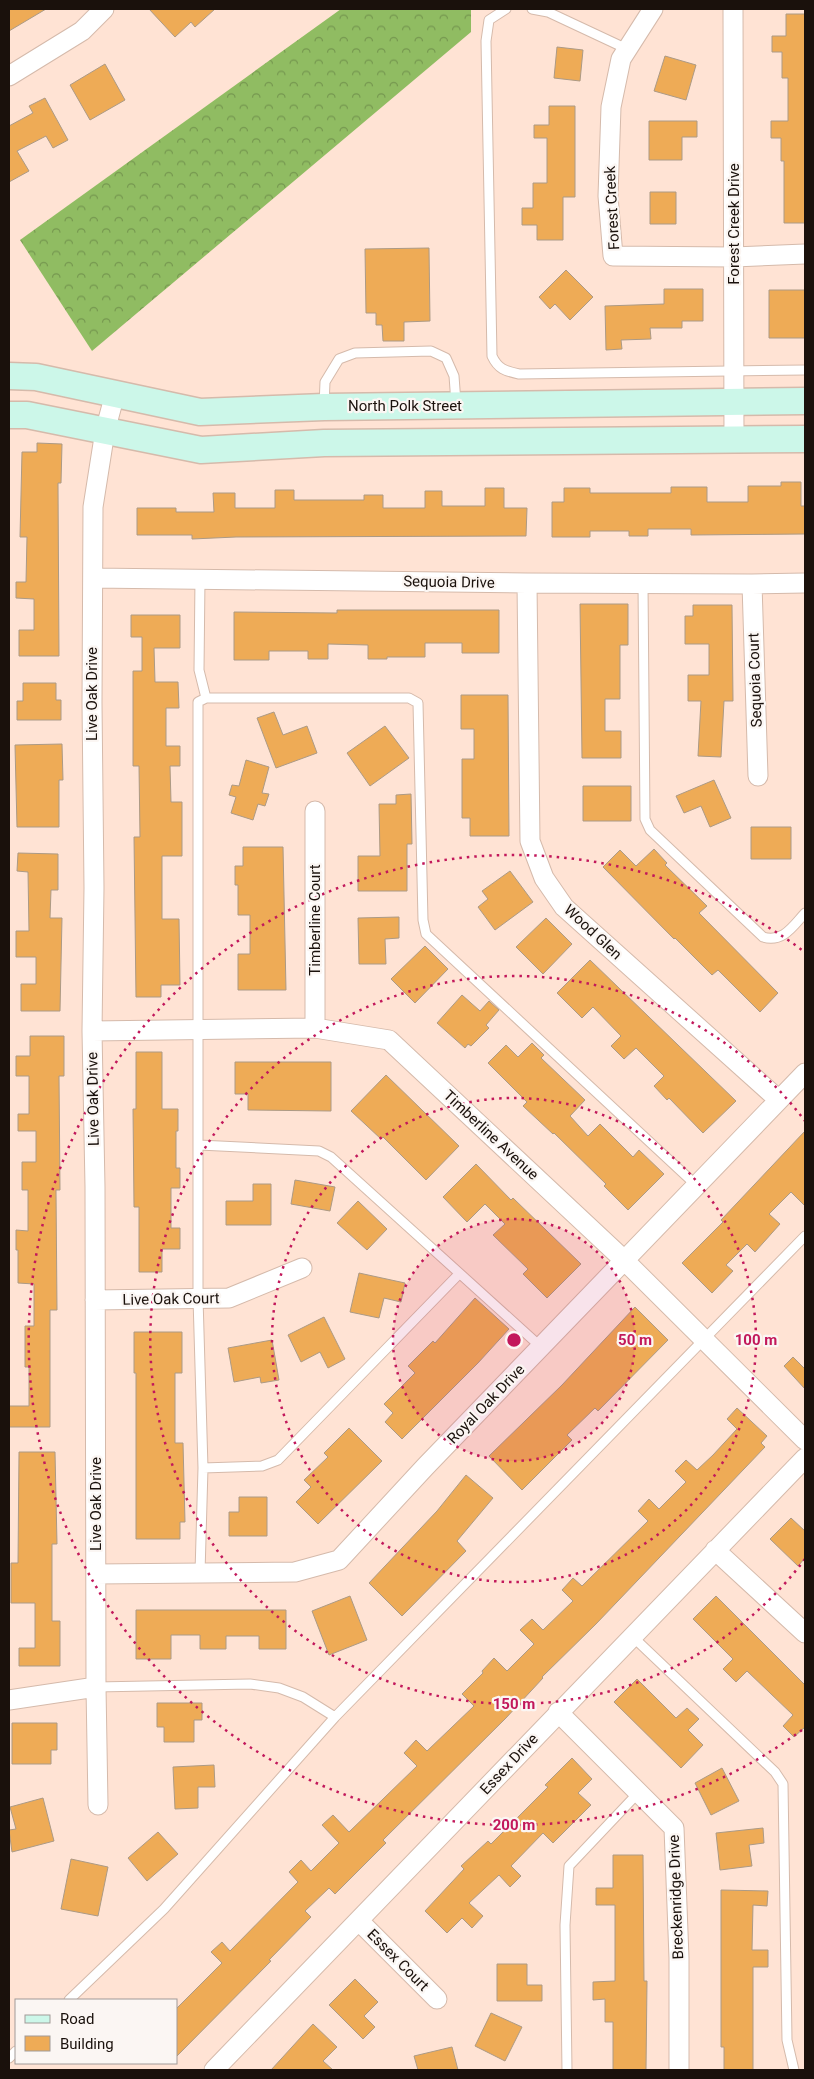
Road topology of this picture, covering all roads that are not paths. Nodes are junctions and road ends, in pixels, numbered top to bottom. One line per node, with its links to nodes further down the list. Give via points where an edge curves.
1 (104, 9): 7 (street, via 82,31)
2 (506, 9): 11 (lane, via 489,20 486,41 492,356 496,366 519,374)
3 (532, 9): 6 (lane, via 548,12)
4 (652, 9): 6 (street, Forest Creek)
5 (733, 9): 9 (street, Forest Creek Drive)
6 (627, 49): 9 (street, Forest Creek, via 621,59 611,107 608,196 613,256)
7 (9, 76)
8 (805, 254): 9 (street, Forest Creek)
9 (734, 257): 11 (street, Forest Creek Drive)
10 (805, 370): 11 (lane)
11 (734, 371): 15 (street, Forest Creek Drive)
12 (9, 376): 13 (main road, North Polk Street, via 36,377)
13 (115, 394): 17 (main road, North Polk Street, via 200,412); 19 (street, Live Oak Drive)
14 (805, 401): 15 (main road, North Polk Street)
15 (734, 403): 16 (main road, North Polk Street); 21 (street, Forest Creek Drive)
16 (457, 405): 17 (main road, North Polk Street); 17 (lane, via 454,376 446,358 430,351 355,353 339,359 325,382)
17 (324, 406): 22 (main road)
18 (9, 415): 19 (main road, via 28,415)
19 (106, 431): 22 (main road, via 202,450); 23 (street, Live Oak Drive, via 93,507)
20 (805, 439): 21 (main road)
21 (734, 440): 22 (main road)
22 (324, 443)
23 (92, 578): 24 (street, Sequoia Drive); 35 (street, Live Oak Drive)
24 (200, 579): 25 (street, Sequoia Drive); 29 (lane, via 199,670)
25 (527, 583): 27 (street, Sequoia Drive); 37 (street, Wood Glen, via 530,841 544,878 564,907)
26 (805, 583): 28 (street, Sequoia Drive)
27 (643, 584): 28 (street, Sequoia Drive); 32 (lane, via 645,819 650,830 762,937 771,940 785,935)
28 (752, 584): 30 (street, Sequoia Court)
29 (206, 698): 34 (lane, via 198,702); 39 (lane, via 409,698 418,703 423,920 426,934)
30 (758, 776)
31 (315, 811): 33 (street, Timberline Court)
32 (805, 913)
33 (315, 1028): 34 (street, Timberline Avenue); 41 (street, Timberline Avenue, via 389,1040)
34 (199, 1030): 35 (street, Timberline Avenue); 38 (lane)
35 (92, 1031): 45 (street, Live Oak Drive)
36 (805, 1073): 37 (street, Royal Oak Drive)
37 (779, 1100): 39 (street, Royal Oak Drive)
38 (199, 1145): 43 (lane, via 319,1151 331,1156); 44 (lane)
39 (696, 1185): 41 (street, Royal Oak Drive)
40 (805, 1236): 46 (lane)
41 (624, 1260): 46 (street, Timberline Avenue); 47 (street, Royal Oak Drive)
42 (302, 1268): 44 (street, Live Oak Court, via 229,1298)
43 (459, 1274): 47 (lane); 50 (lane, via 278,1460 262,1466)
44 (198, 1298): 45 (street, Live Oak Court); 50 (lane)
45 (95, 1300): 53 (street, Live Oak Drive)
46 (704, 1340): 48 (street, Timberline Avenue); 59 (lane)
47 (541, 1347): 52 (street, Royal Oak Drive, via 339,1560 295,1572)
48 (805, 1440)
49 (802, 1466): 51 (street, Essex Drive)
50 (203, 1468): 52 (lane)
51 (716, 1550): 54 (street); 55 (street, Essex Drive)
52 (200, 1573): 53 (street, Royal Oak Drive)
53 (96, 1574): 56 (street, Live Oak Drive)
54 (805, 1633)
55 (632, 1636): 58 (street, Essex Drive); 68 (lane, via 775,1772 783,1784 787,2040)
56 (96, 1687): 57 (street); 59 (lane, via 250,1684 279,1688 302,1697); 61 (street, Live Oak Drive)
57 (9, 1700)
58 (558, 1712): 60 (street, Breckenridge Drive); 62 (street, Essex Drive)
59 (335, 1717): 63 (lane, via 164,1909)
60 (639, 1792): 66 (lane, via 569,1866 565,1925); 67 (street, Breckenridge Drive, via 674,1828)
61 (98, 1806)
62 (359, 1921): 64 (street, Essex Court); 65 (street, Essex Drive)
63 (70, 1999)
64 (437, 1999)
65 (214, 2070)
66 (567, 2070)
67 (679, 2070)
68 (794, 2070)

